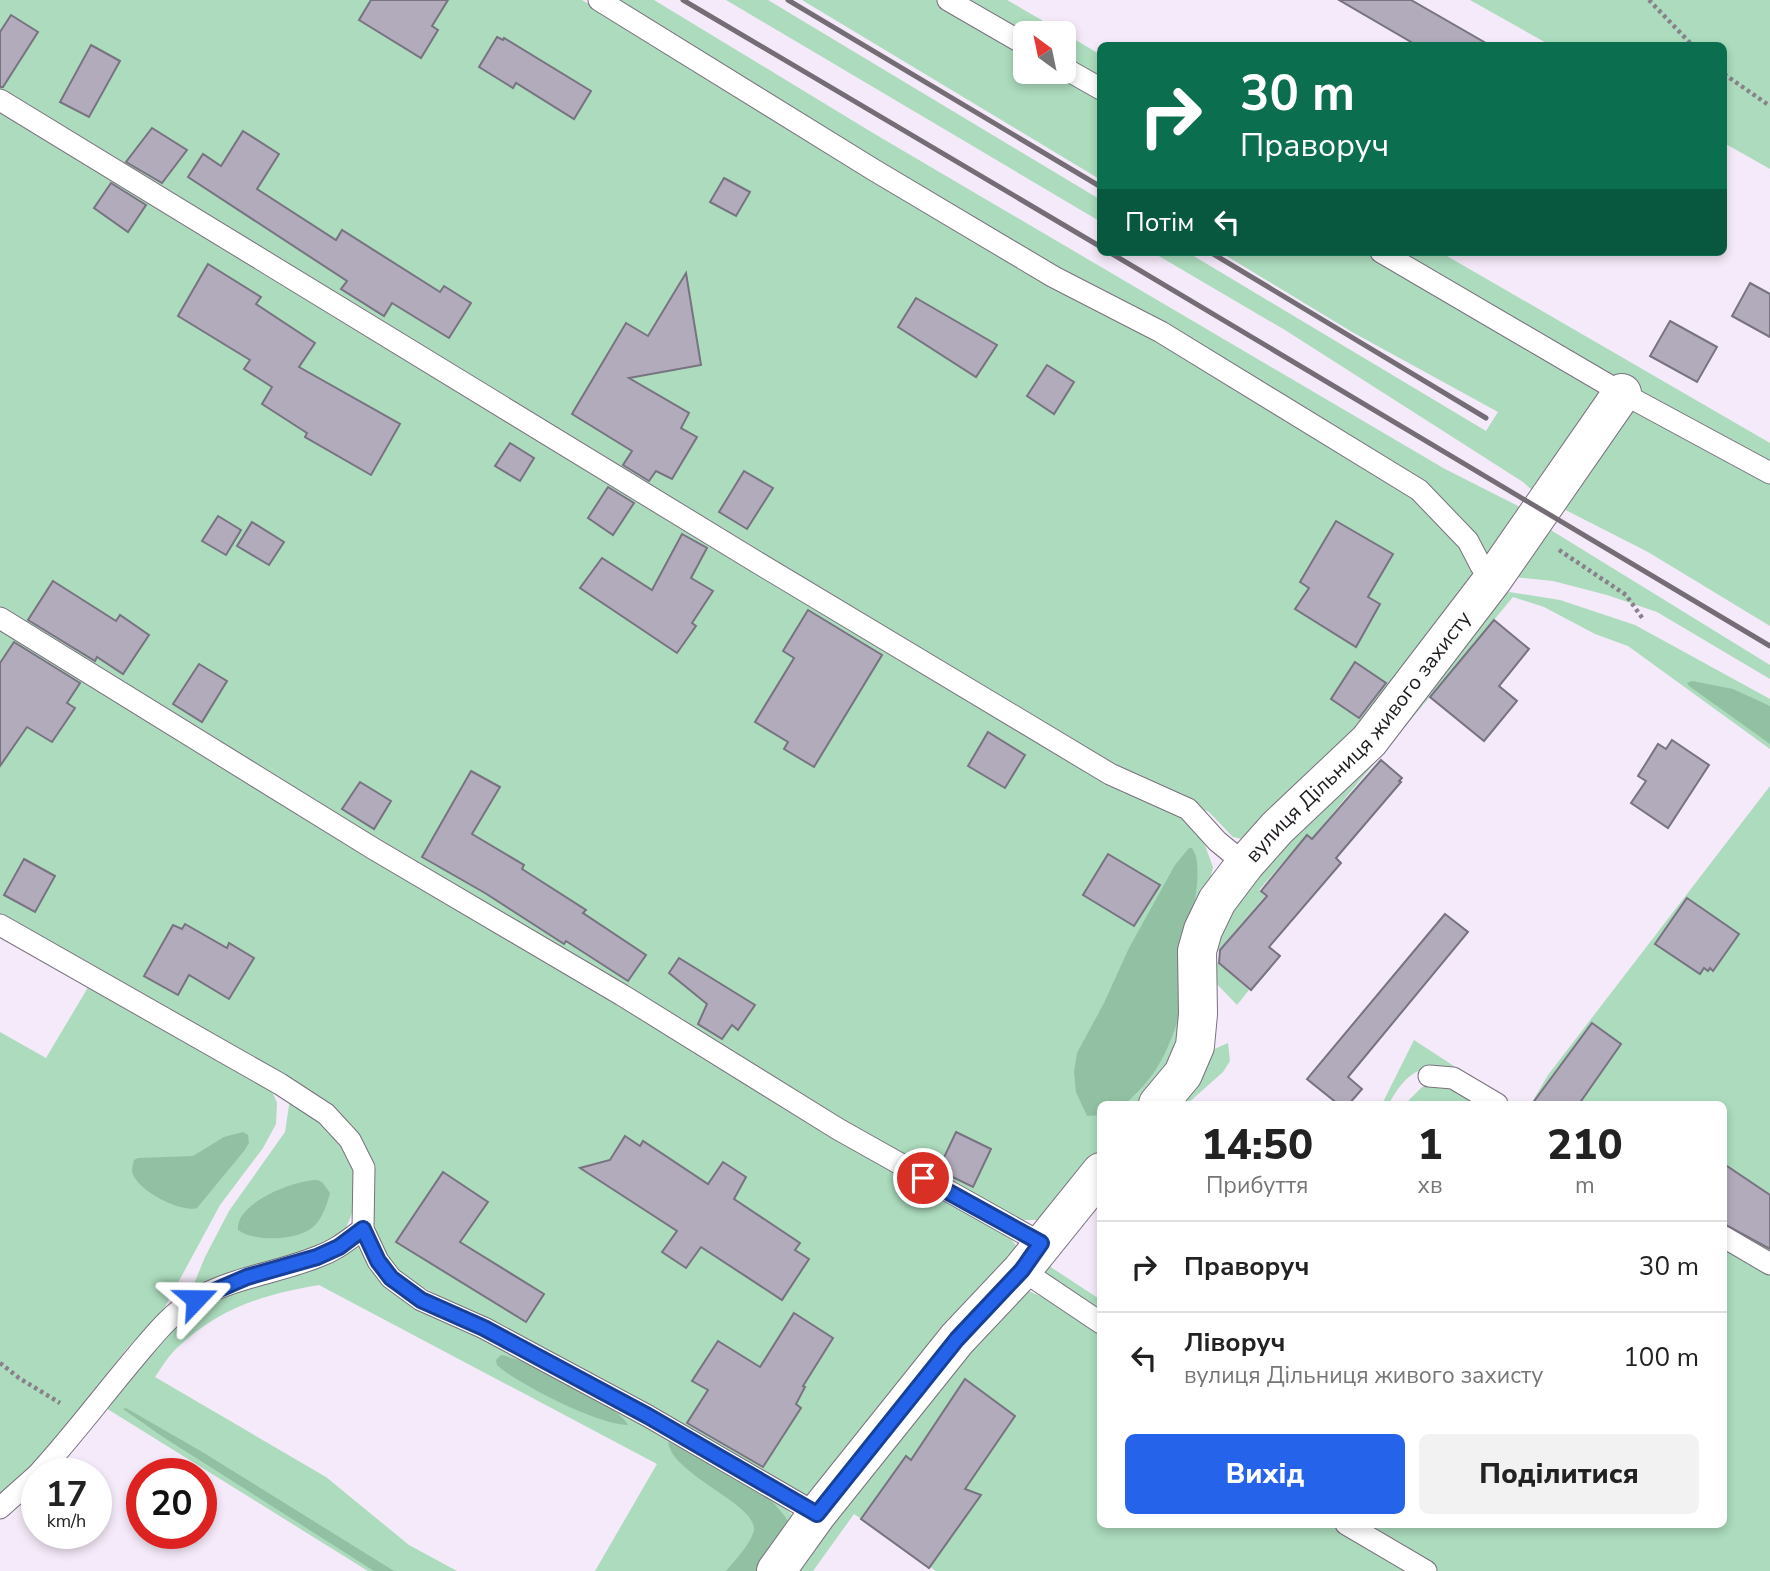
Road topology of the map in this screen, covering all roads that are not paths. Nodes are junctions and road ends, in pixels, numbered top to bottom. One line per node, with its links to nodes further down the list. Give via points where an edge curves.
1 (599, 0): 10 (lane, via 874,170 1054,277 1161,332 1419,490 1468,541)
2 (948, 0): 3 (lane)
3 (1013, 38)
4 (1076, 75): 5 (lane)
5 (1097, 87)
6 (0, 100): 12 (lane, via 1110,774 1188,809)
7 (1388, 256): 8 (lane)
8 (1622, 393): 9 (lane); 10 (street, вулиця Дільниця живого захисту)
9 (1770, 473)
10 (1493, 579): 12 (street, вулиця Дільниця живого захисту, via 1369,741)
11 (0, 618): 20 (lane, via 374,849 622,995)
12 (1245, 864): 15 (street, вулиця Дільниця живого захисту, via 1217,901 1203,930 1197,951 1195,1046 1183,1074)
13 (0, 925): 18 (lane, via 326,1114 350,1140 364,1168)
14 (1429, 1076): 16 (lane, via 1453,1078)
15 (1160, 1101)
16 (1492, 1101)
17 (1097, 1177): 20 (street)
18 (363, 1229): 23 (lane, via 317,1257 247,1277 174,1314); 26 (lane, via 391,1278 421,1300 484,1328 648,1416)
19 (1727, 1239): 21 (lane)
20 (1031, 1256): 22 (lane); 26 (street, via 957,1339)
21 (1770, 1264)
22 (1097, 1319)
23 (52, 1458)
24 (21, 1488): 25 (lane)
25 (0, 1507)
26 (817, 1514): 28 (street)
27 (1353, 1528): 29 (lane)
28 (776, 1571)
29 (1426, 1571)

